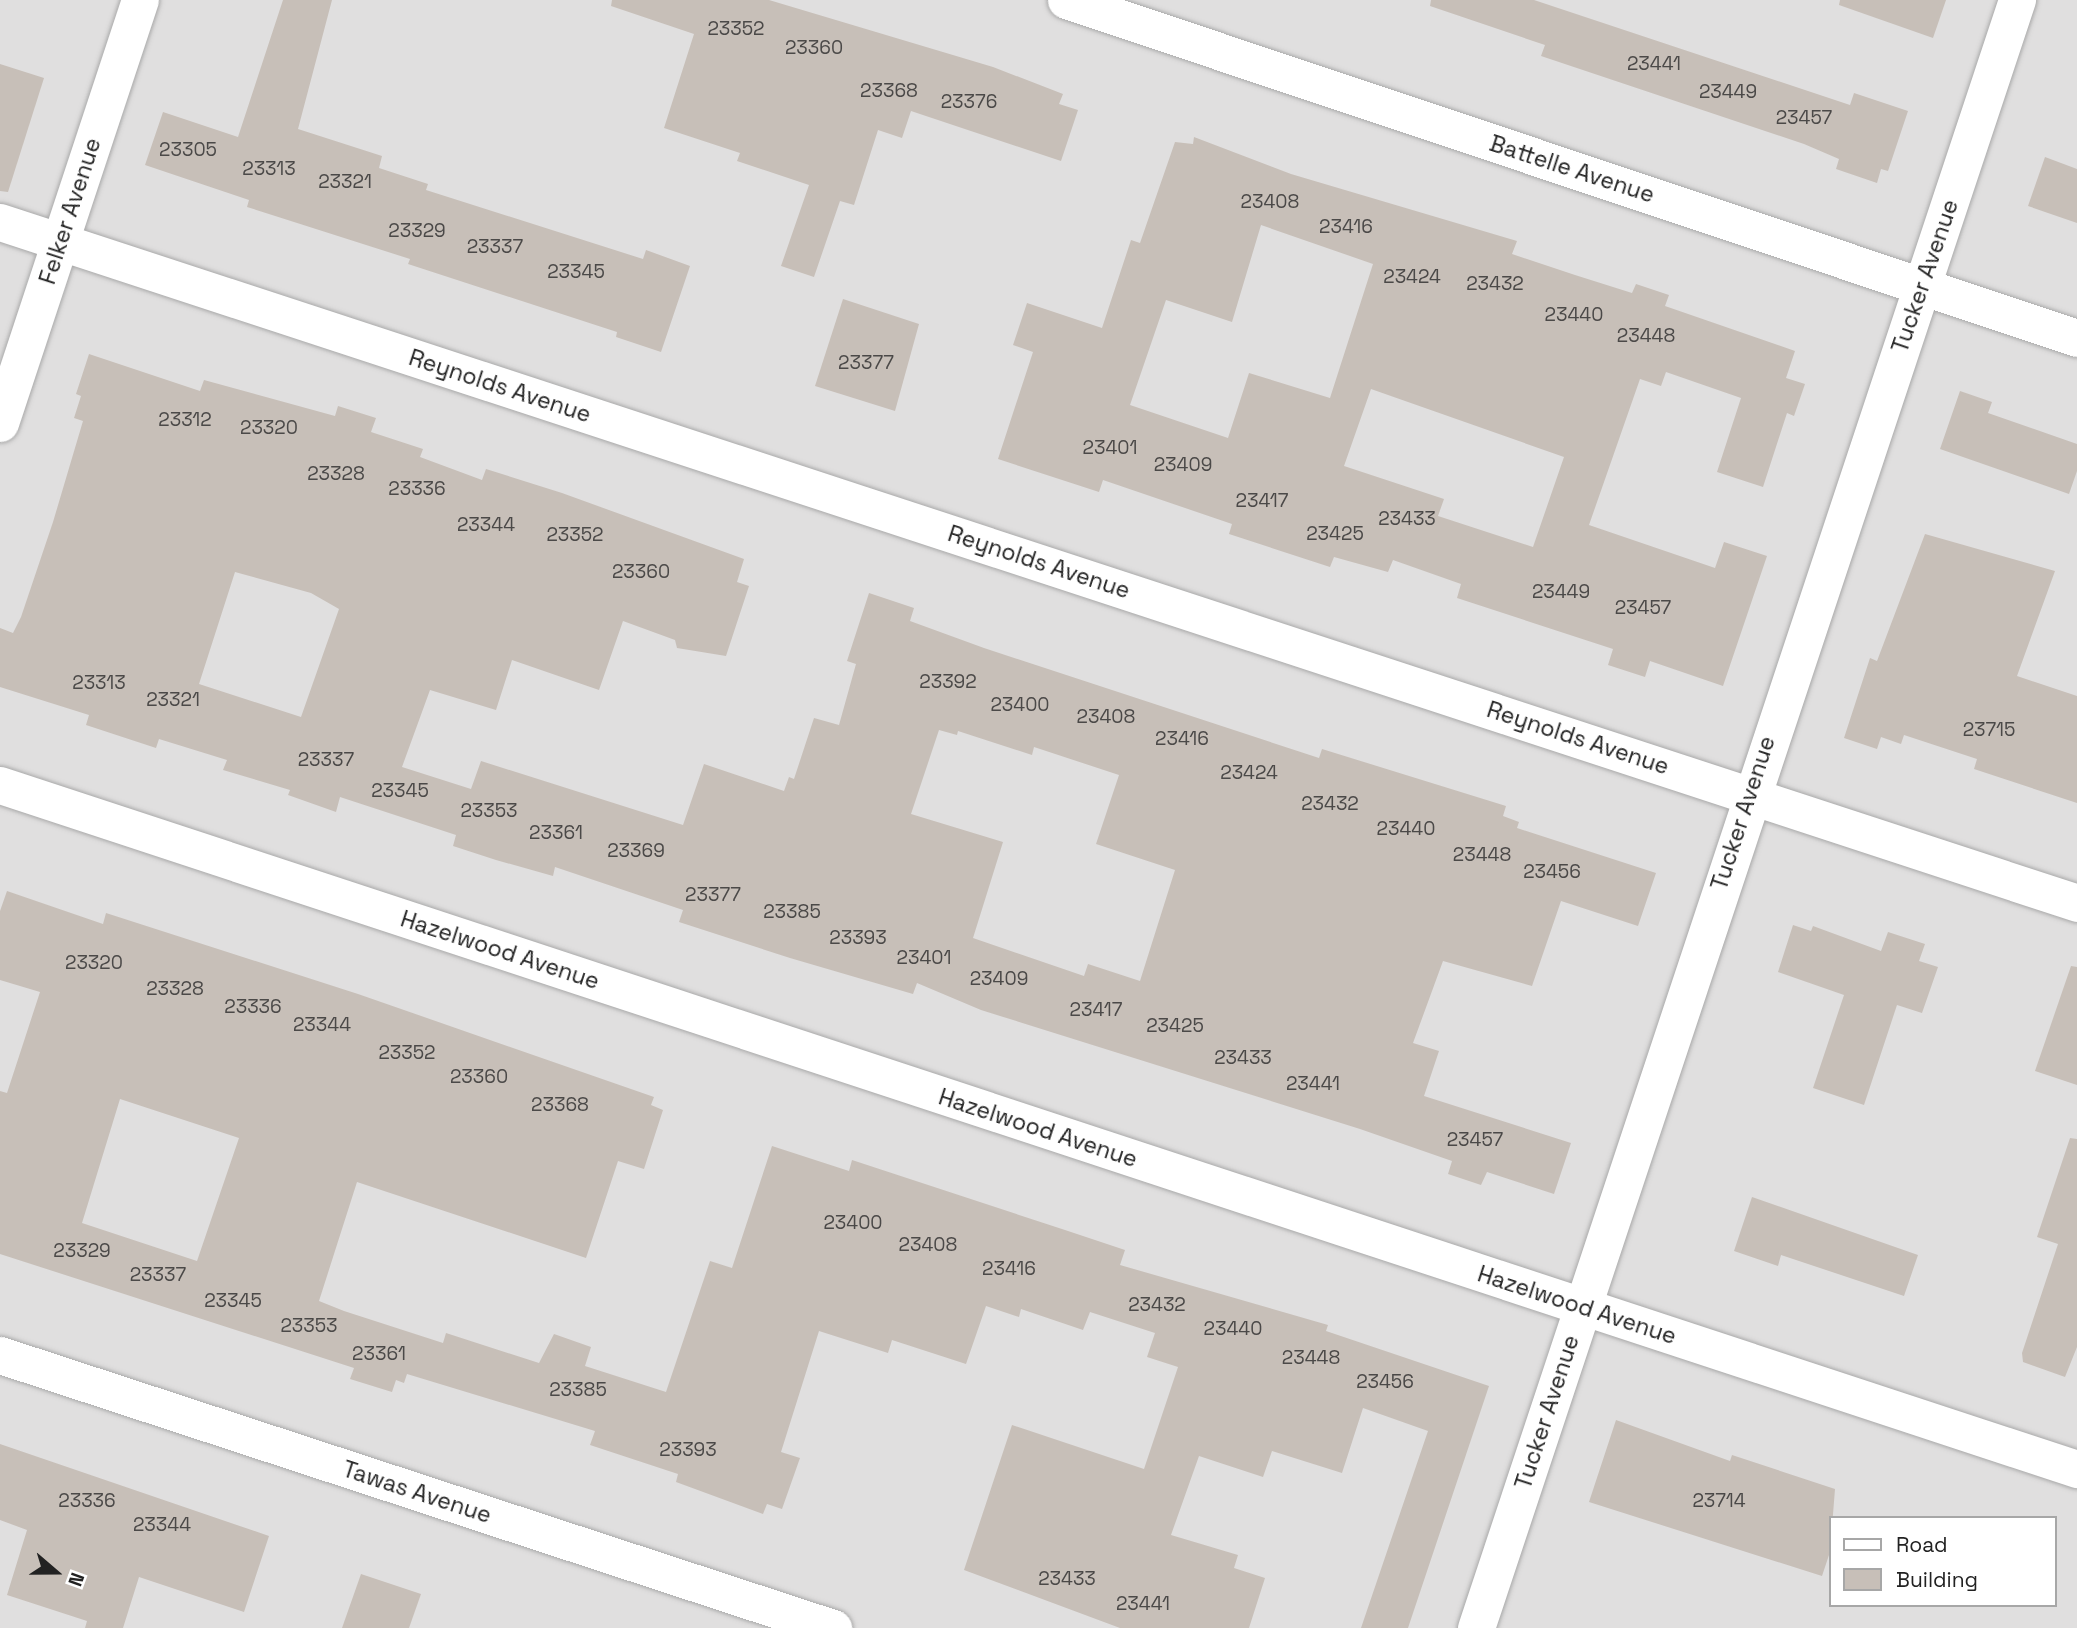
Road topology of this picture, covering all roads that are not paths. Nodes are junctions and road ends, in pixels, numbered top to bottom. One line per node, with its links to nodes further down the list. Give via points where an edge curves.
1 (140, 0): 5 (street, Felker Avenue)
2 (1066, 0): 6 (street, Battelle Avenue)
3 (2017, 0): 6 (street, Tucker Avenue)
4 (0, 222): 5 (street, Reynolds Avenue)
5 (60, 242): 8 (street, Felker Avenue); 10 (street, Reynolds Avenue)
6 (1922, 286): 7 (street, Battelle Avenue); 10 (street, Tucker Avenue)
7 (2077, 338)
8 (0, 423)
9 (0, 785): 12 (street, Hazelwood Avenue)
10 (1749, 794): 11 (street, Reynolds Avenue); 12 (street, Tucker Avenue)
11 (2077, 903)
12 (1582, 1308): 14 (street, Hazelwood Avenue); 16 (street, Tucker Avenue)
13 (0, 1355): 15 (street, Tawas Avenue)
14 (2077, 1469)
15 (833, 1628)
16 (1476, 1628)

